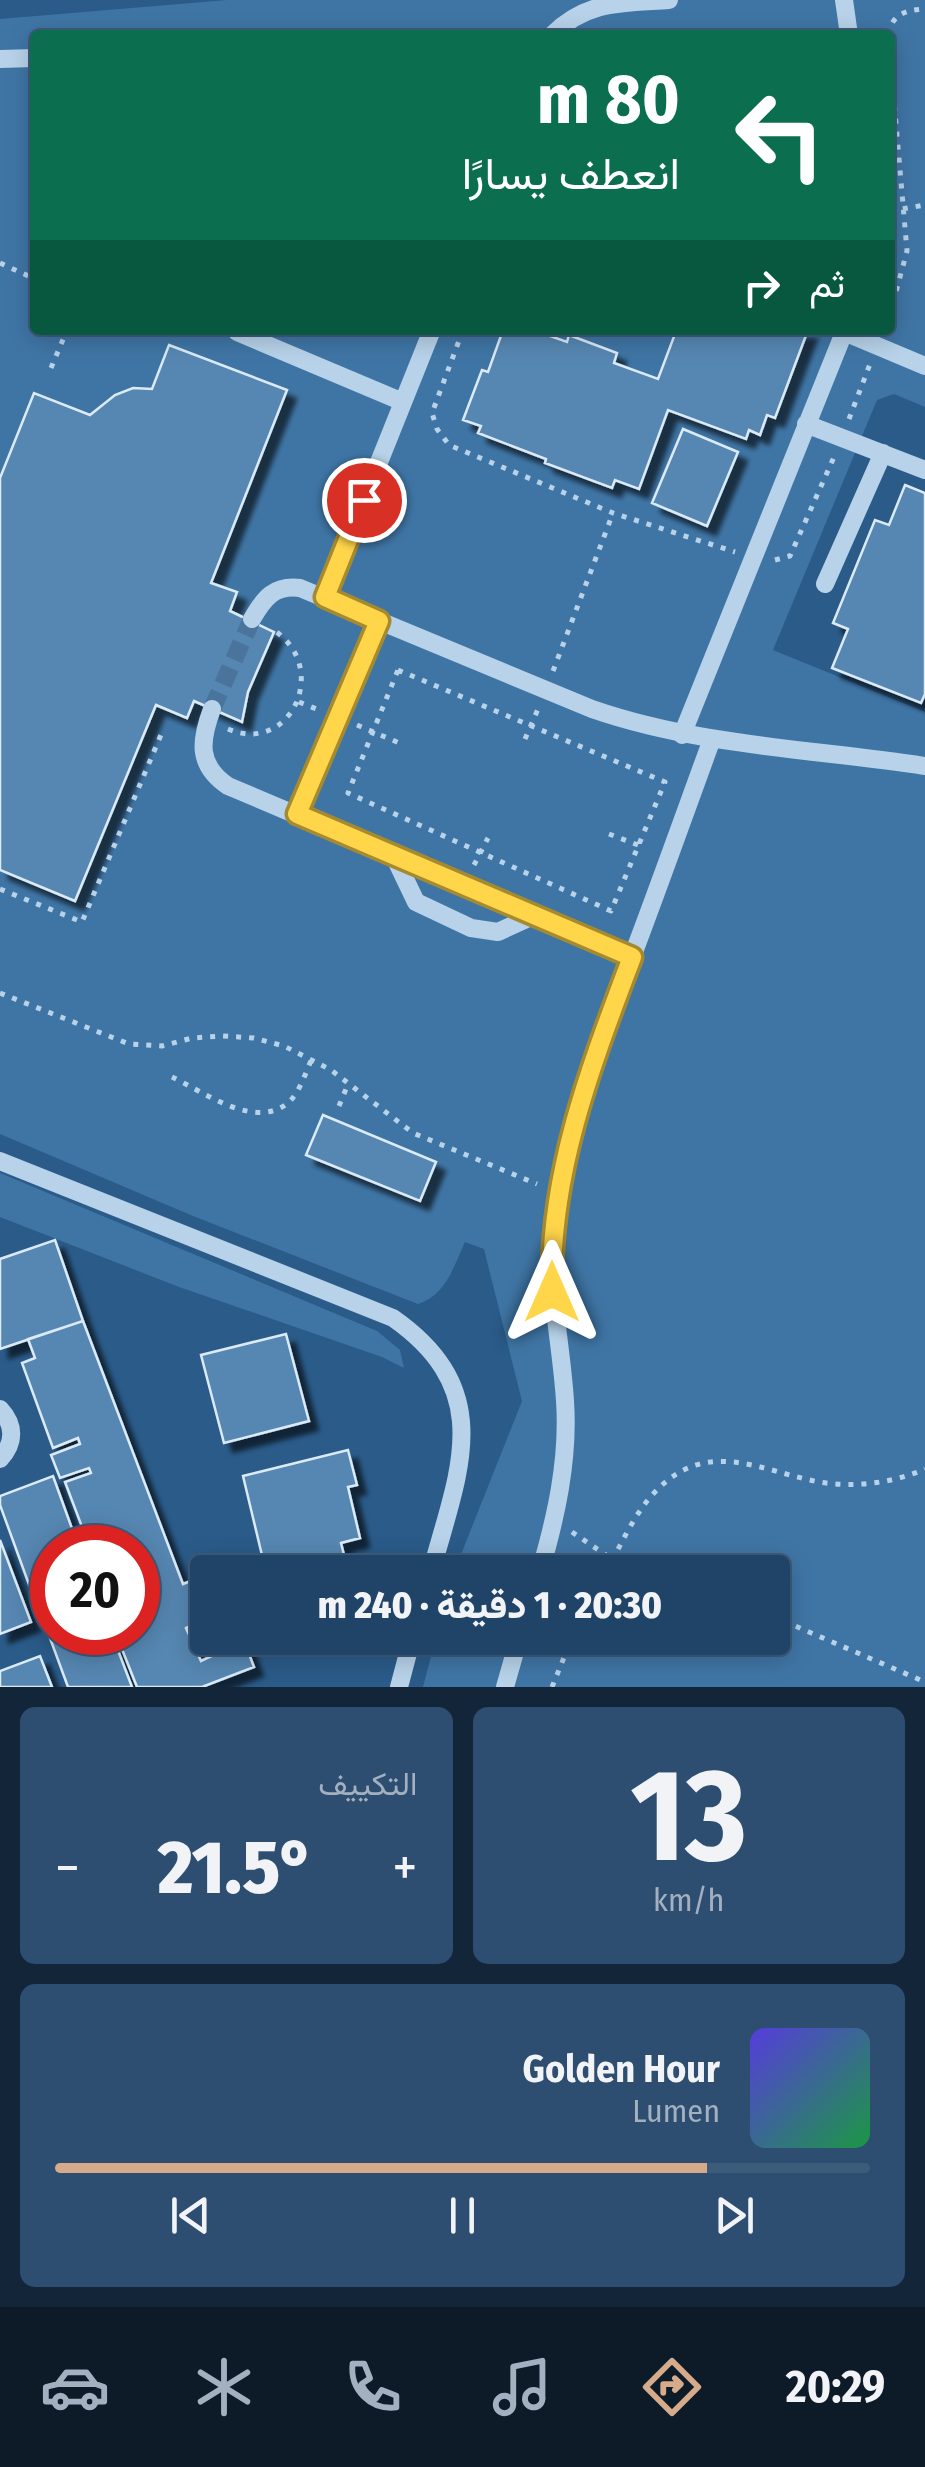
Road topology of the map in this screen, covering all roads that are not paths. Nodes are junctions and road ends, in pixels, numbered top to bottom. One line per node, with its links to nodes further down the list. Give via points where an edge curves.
1 (669, 0): 3 (street, via 606,4)
2 (844, 0): 4 (street)
3 (557, 30)
4 (848, 30)
5 (30, 58): 6 (street)
6 (0, 59)
7 (244, 335): 12 (street)
8 (430, 335): 12 (street)
9 (842, 335): 13 (street)
10 (853, 335): 11 (street)
11 (925, 366)
12 (403, 402): 17 (street)
13 (806, 424): 14 (street); 21 (street)
14 (883, 453): 15 (street); 16 (street)
15 (925, 470)
16 (825, 584)
17 (325, 597): 18 (street, via 300,588 276,590); 19 (street)
18 (252, 618)
19 (379, 621): 21 (street, via 638,725); 24 (street)
20 (210, 714): 24 (street, via 202,752 216,778)
21 (682, 734): 22 (street)
22 (712, 739): 23 (street); 27 (street)
23 (925, 766)
24 (297, 814): 25 (street)
25 (394, 856): 26 (street); 26 (street, via 416,902 472,928 498,932)
26 (535, 915): 27 (street)
27 (632, 957): 32 (street, via 584,1084 558,1192 552,1292 566,1442)
28 (0, 1162): 31 (street, via 392,1318 418,1336 446,1372 462,1416 457,1477)
29 (0, 1409): 30 (street, via 12,1439)
30 (0, 1459)
31 (435, 1555)
32 (545, 1555)
33 (407, 1655): 35 (street)
34 (515, 1655): 36 (street)
35 (398, 1687)
36 (505, 1687)

